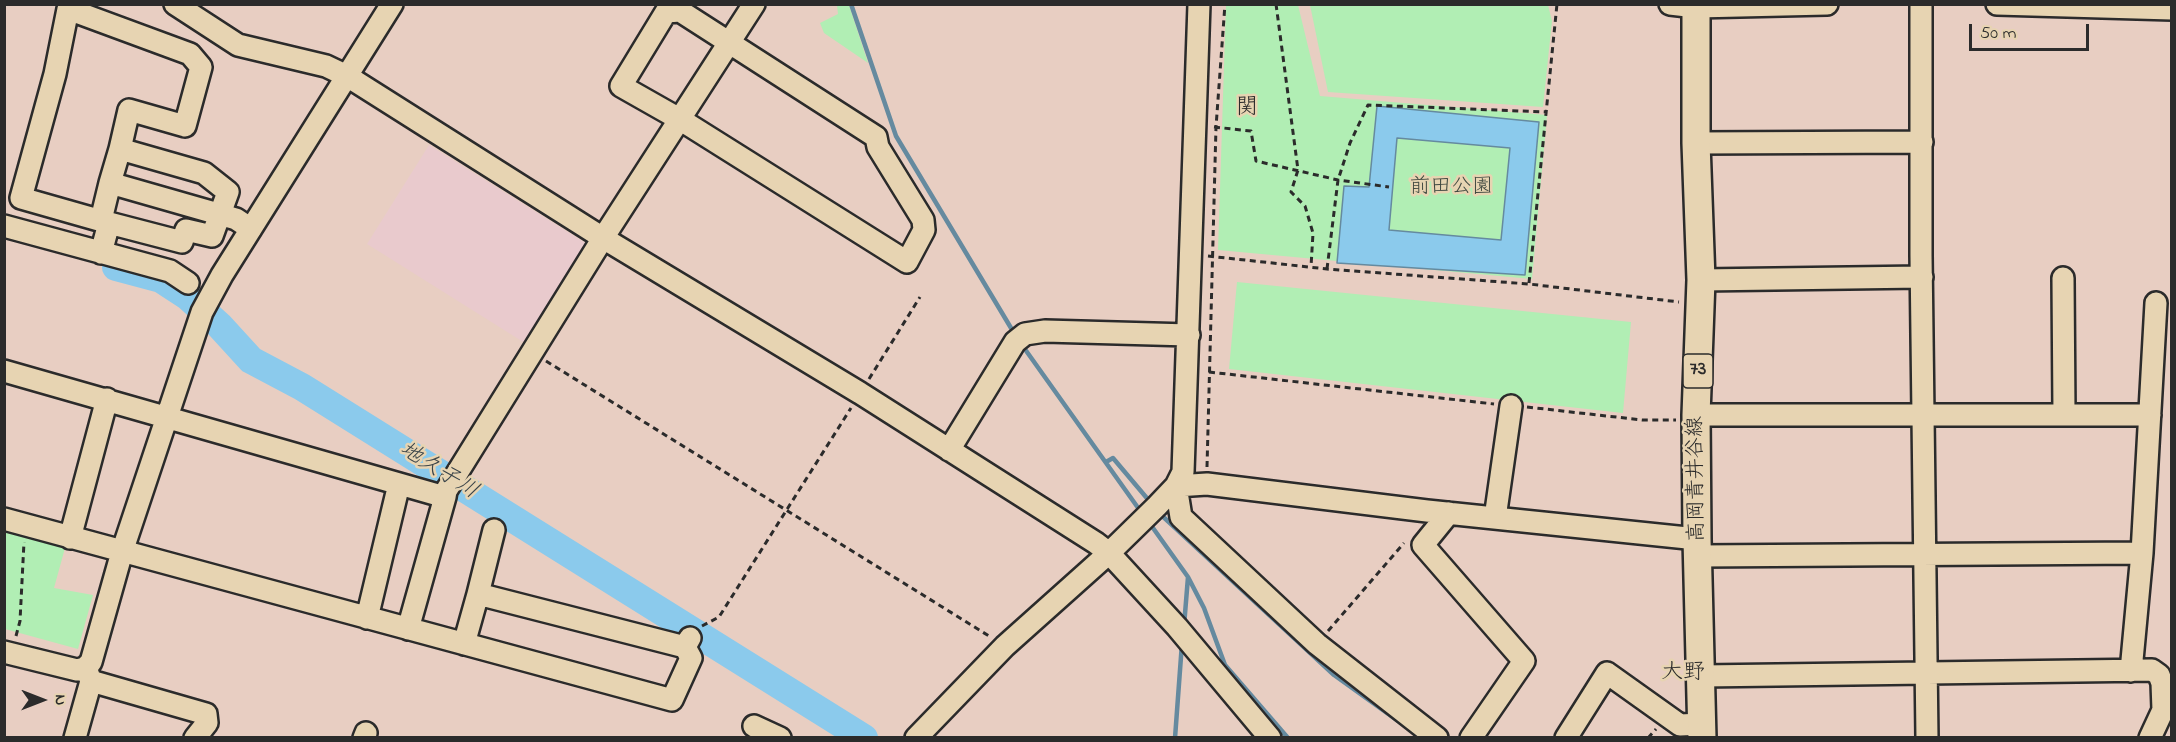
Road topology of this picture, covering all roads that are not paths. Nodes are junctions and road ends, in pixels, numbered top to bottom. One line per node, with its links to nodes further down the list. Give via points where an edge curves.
1 (175, 4): 11 (street)
2 (392, 4): 13 (street)
3 (754, 4): 12 (street)
4 (1199, 4): 30 (street, via 1205,126 1191,254)
5 (1827, 4): 8 (street)
6 (1921, 4): 15 (street)
7 (1997, 4): 10 (street)
8 (1687, 5): 16 (main road, 高岡青井谷線 / 73)
9 (68, 7): 17 (street, via 190,54 201,67 185,126 129,110); 20 (street, via 56,75 21,198)
10 (2172, 9)
11 (200, 11): 13 (street, via 238,45 326,66)
12 (729, 43): 14 (street); 14 (street, via 680,11 666,12 621,86); 14 (street, via 876,137 878,147 923,220 924,230 907,262)
13 (347, 76): 22 (street); 23 (street)
14 (681, 120): 23 (street)
15 (1922, 142): 16 (street); 25 (street)
16 (1696, 143): 28 (main road, 高岡青井谷線 / 73)
17 (120, 148): 18 (street); 19 (street, via 204,173 228,192)
18 (110, 183): 19 (street); 20 (street)
19 (220, 214): 20 (street, via 212,236 186,230 182,242); 22 (street)
20 (105, 221): 24 (street)
21 (4, 226): 24 (street)
22 (251, 229): 37 (street, via 202,312)
23 (603, 238): 39 (street); 42 (street)
24 (101, 252): 27 (street, via 170,271)
25 (1922, 278): 28 (street); 34 (street)
26 (2063, 278): 35 (street)
27 (188, 283)
28 (1701, 292): 38 (main road, 高岡青井谷線 / 73)
29 (2156, 303): 36 (street)
30 (1189, 335): 39 (street, via 1045,331 1020,338); 41 (street, via 1184,472)
31 (4, 371): 32 (street)
32 (107, 399): 37 (street); 47 (street)
33 (1511, 406): 44 (street)
34 (1923, 414): 35 (street); 38 (street); 52 (street)
35 (2064, 414): 36 (street)
36 (2150, 415): 51 (street)
37 (166, 417): 40 (street); 49 (street)
38 (1688, 418): 48 (main road, 高岡青井谷線 / 73)
39 (949, 450): 50 (street)
40 (399, 484): 42 (street); 54 (street)
41 (1176, 486): 43 (street, via 1207,484); 50 (street); 70 (street, via 1181,517 1317,644)
42 (449, 487): 55 (street)
43 (1449, 513): 44 (street); 71 (street, via 1424,545 1524,661)
44 (1495, 518): 48 (street)
45 (4, 519): 47 (street)
46 (494, 530): 53 (street)
47 (69, 538): 49 (street)
48 (1698, 548): 52 (street); 61 (main road, 高岡青井谷線 / 73)
49 (122, 552): 54 (street); 59 (street)
50 (1109, 553): 65 (street, via 1005,646); 69 (street)
51 (2142, 553): 52 (street); 58 (street)
52 (1925, 555): 60 (street)
53 (478, 594): 56 (street); 56 (street, via 691,638 692,658 672,700)
54 (367, 618): 55 (street)
55 (408, 629): 56 (street)
56 (464, 644)
57 (8, 653): 59 (street)
58 (2131, 671): 60 (street); 62 (street, via 2151,670 2159,675)
59 (88, 674): 66 (street); 67 (street, via 206,714 207,723)
60 (1926, 674): 61 (street); 73 (street)
61 (1702, 676): 64 (main road, 高岡青井谷線 / 73)
62 (2168, 708): 74 (street)
63 (754, 726): 68 (street)
64 (1702, 731): 72 (street, via 1680,725 1607,673)
65 (918, 735)
66 (75, 738)
67 (195, 738)
68 (780, 738)
69 (1270, 738)
70 (1437, 738)
71 (1471, 738)
72 (1566, 738)
73 (1927, 738)
74 (2150, 738)

